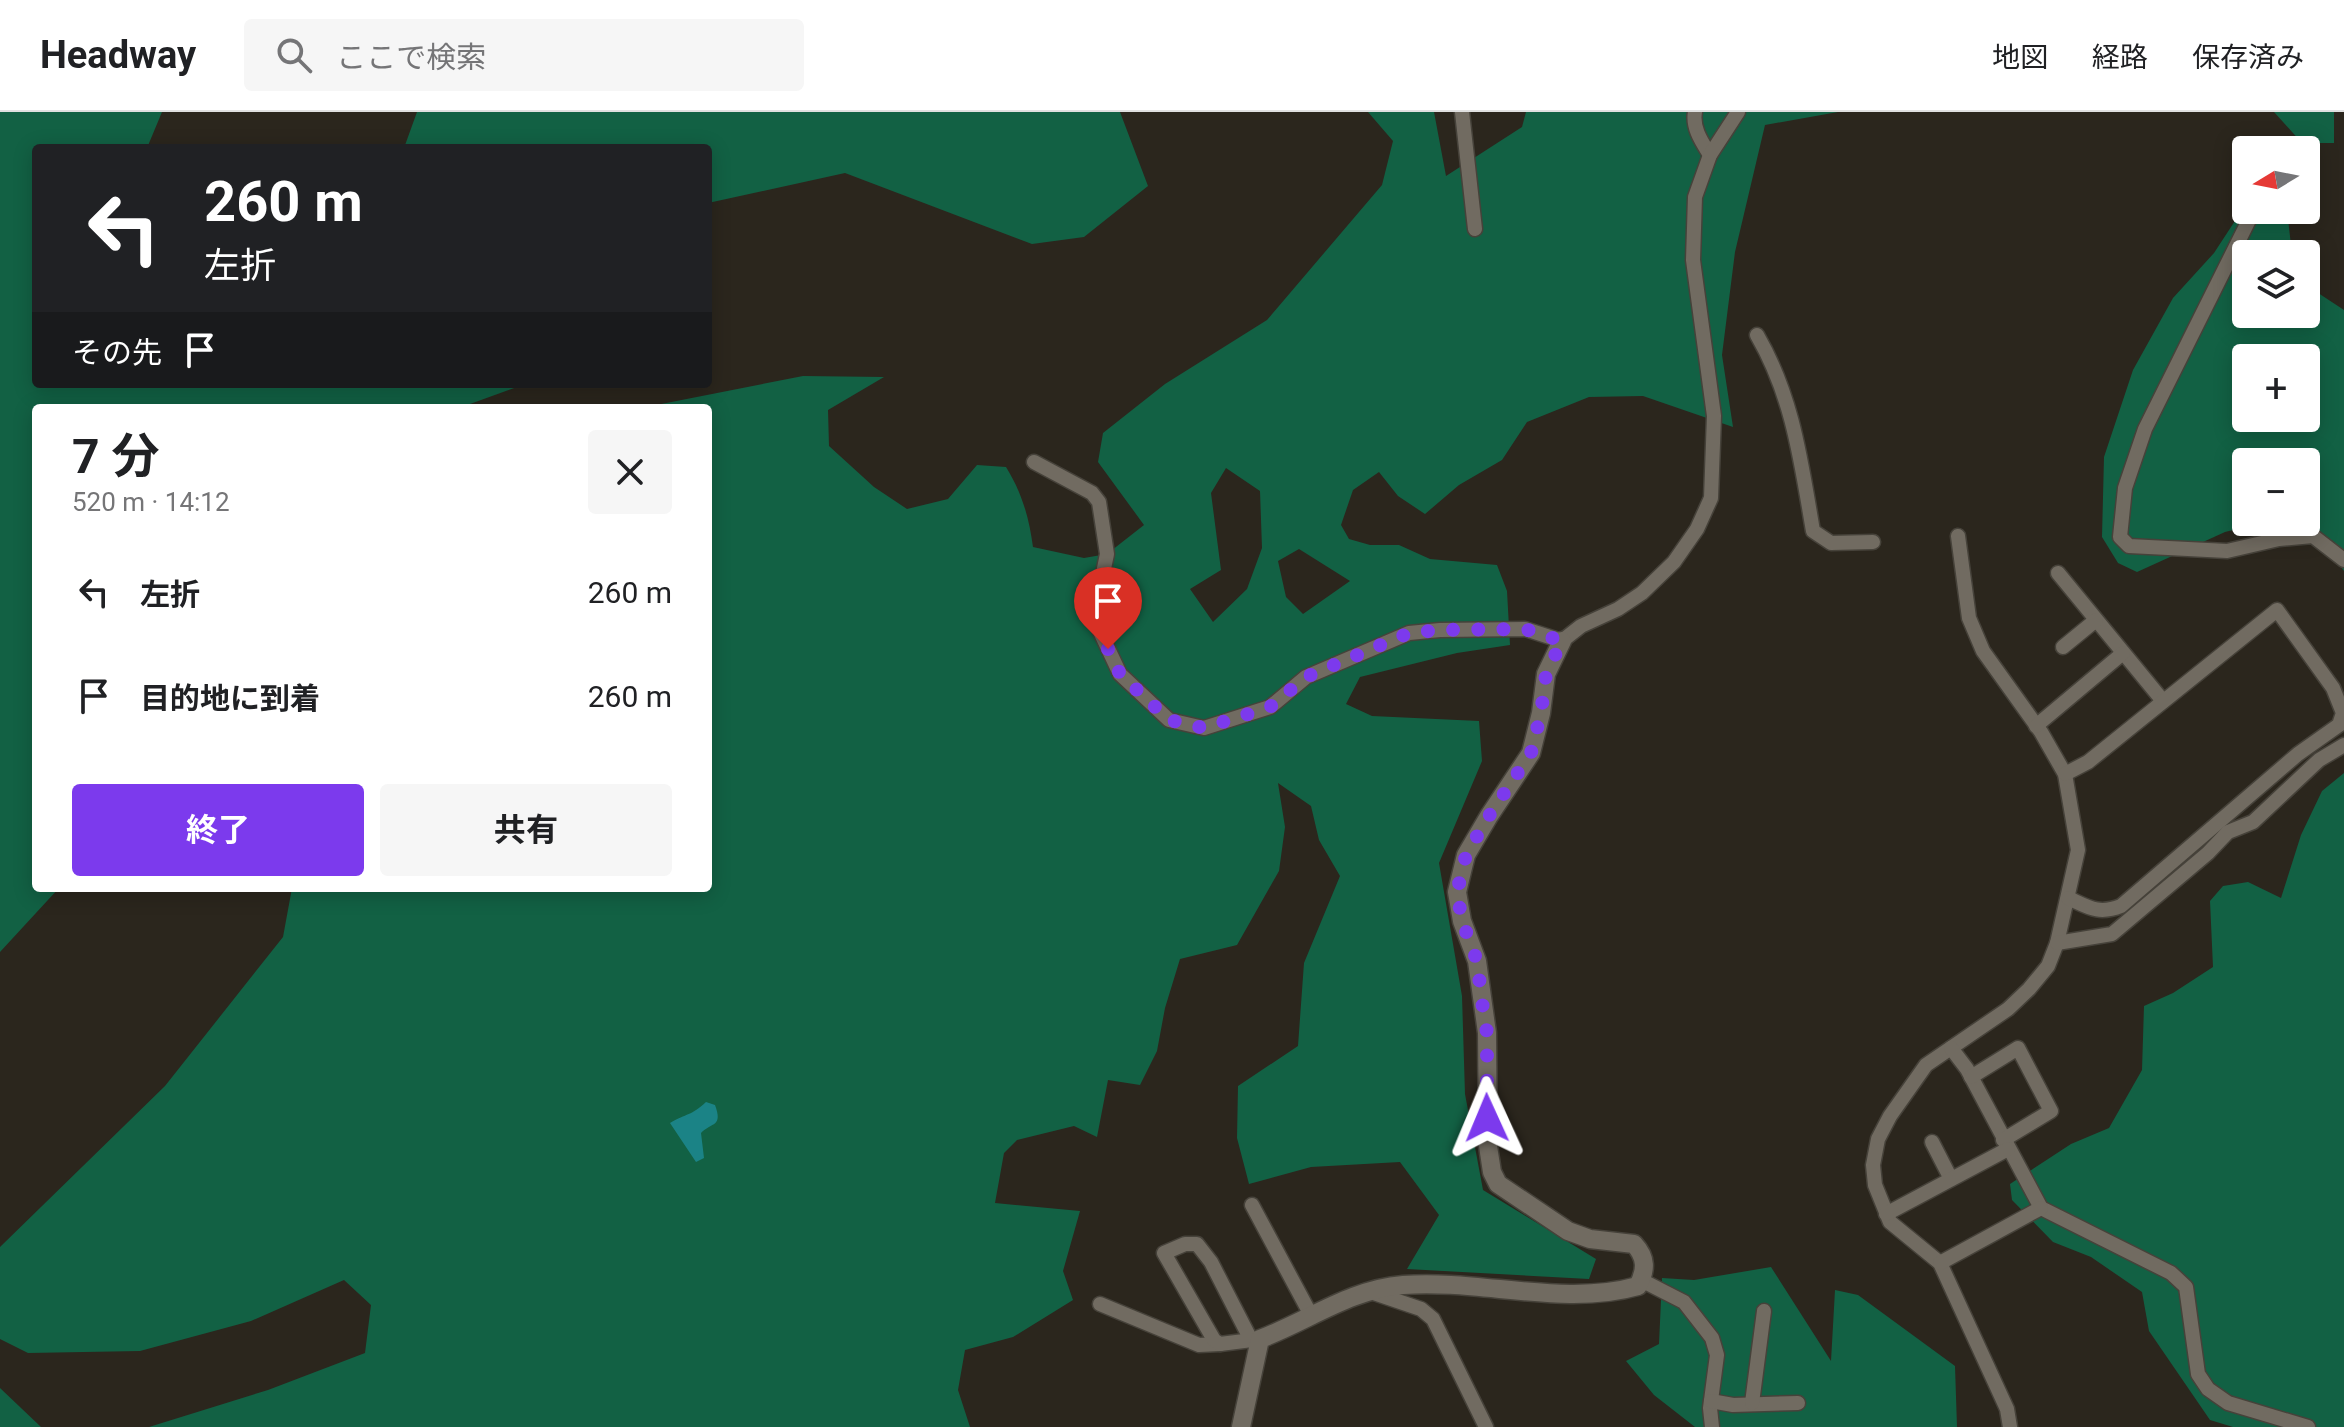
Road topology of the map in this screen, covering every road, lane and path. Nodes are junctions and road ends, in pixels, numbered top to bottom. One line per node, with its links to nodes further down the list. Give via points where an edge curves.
1 (1462, 112): 6 (street)
2 (1695, 112): 4 (street, via 1697,132)
3 (1738, 112): 4 (street)
4 (1710, 155): 14 (street, via 1695,197 1693,260 1714,416 1711,498 1674,562 1642,593)
5 (2247, 224): 11 (street, via 2145,429 2125,488 2120,537 2129,546 2227,551 2313,536)
6 (1475, 229)
7 (1757, 335): 10 (street, via 1775,367 1797,435 1813,531 1831,543)
8 (1034, 462): 14 (street, via 1099,502 1107,554 1097,625 1120,674 1169,720 1204,728 1270,707 1306,677 1409,633 1525,629)
9 (1958, 536): 18 (street, via 1969,618 1983,651)
10 (1873, 542)
11 (2344, 560)
12 (2058, 573): 13 (street)
13 (2096, 620): 15 (street); 16 (street)
14 (1562, 641): 32 (street, via 1546,674 1531,753 1466,855 1457,892 1477,961 1487,1033 1488,1146 1498,1184 1568,1231 1634,1244 1643,1254)
15 (2063, 647)
16 (2123, 653): 17 (street); 18 (street)
17 (2163, 701): 20 (street, via 2088,762); 21 (street, via 2277,610 2333,688 2343,713 2339,725 2121,906 2093,909)
18 (2036, 726): 20 (street)
19 (2344, 745): 22 (street, via 2319,760 2253,822 2228,832 2112,934)
20 (2065, 774): 21 (street, via 2078,850)
21 (2068, 898): 22 (street)
22 (2057, 943): 23 (street, via 2048,966 2029,989)
23 (1951, 1048): 24 (street); 30 (street, via 1926,1065 1878,1139 1875,1185)
24 (1971, 1077): 26 (street); 26 (street, via 2018,1048 2051,1111)
25 (1932, 1142): 27 (street)
26 (2006, 1144): 27 (street); 29 (street)
27 (1951, 1179): 30 (street)
28 (1252, 1205): 36 (street)
29 (2041, 1208): 31 (street); 46 (street, via 2171,1273 2186,1287 2198,1374 2208,1389 2228,1403)
30 (1886, 1214): 31 (street)
31 (1940, 1263): 45 (street, via 2007,1409)
32 (1641, 1280): 33 (street, via 1618,1292 1418,1285); 39 (street, via 1684,1302 1712,1338 1717,1355)
33 (1367, 1291): 36 (street); 43 (street, via 1421,1309 1433,1319)
34 (1100, 1304): 38 (street, via 1199,1345)
35 (1764, 1311): 40 (street)
36 (1312, 1317): 37 (street)
37 (1256, 1340): 38 (street); 38 (street, via 1197,1244 1164,1253); 42 (street)
38 (1220, 1344)
39 (1711, 1401): 40 (street); 44 (street)
40 (1752, 1403): 41 (street)
41 (1798, 1403)
42 (1241, 1427)
43 (1486, 1427)
44 (1712, 1427)
45 (2010, 1427)
46 (2308, 1427)

